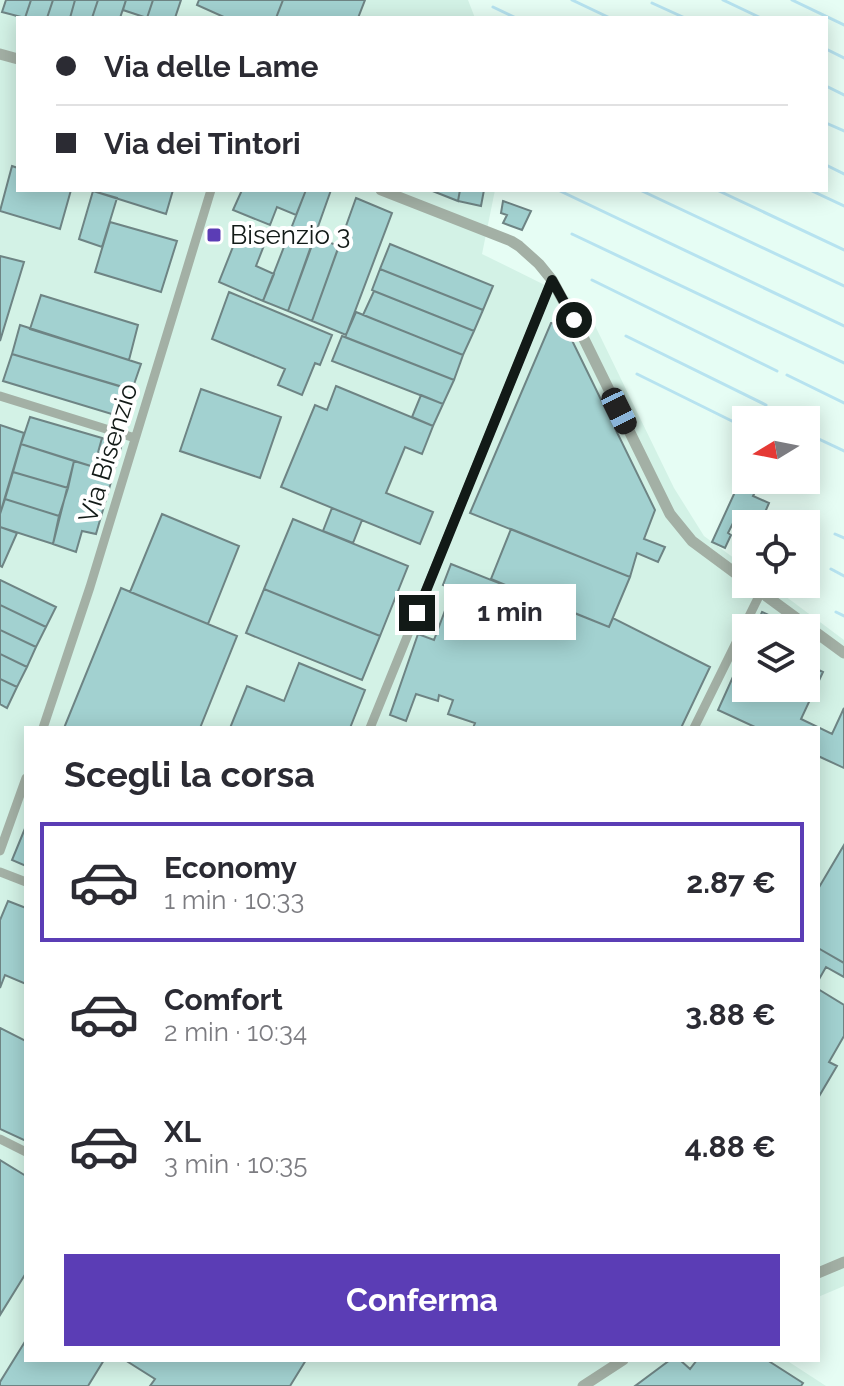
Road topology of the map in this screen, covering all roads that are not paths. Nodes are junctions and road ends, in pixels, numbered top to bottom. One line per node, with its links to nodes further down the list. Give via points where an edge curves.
1 (210, 192): 5 (street, Via Bisenzio)
2 (386, 192): 3 (street, via 511,241)
3 (552, 280): 6 (street, via 670,514 698,546); 11 (street)
4 (0, 396): 5 (street)
5 (135, 438): 10 (street, Via Bisenzio)
6 (732, 570)
7 (758, 598): 12 (street)
8 (769, 598): 9 (street)
9 (844, 653)
10 (44, 726)
11 (371, 726)
12 (695, 726)
13 (24, 784): 14 (street)
14 (0, 851)
15 (0, 872): 16 (street)
16 (24, 881)
17 (0, 1139): 18 (street)
18 (24, 1151)
19 (844, 1262): 20 (street)
20 (820, 1272)
21 (620, 1362): 22 (street)
22 (583, 1386)

